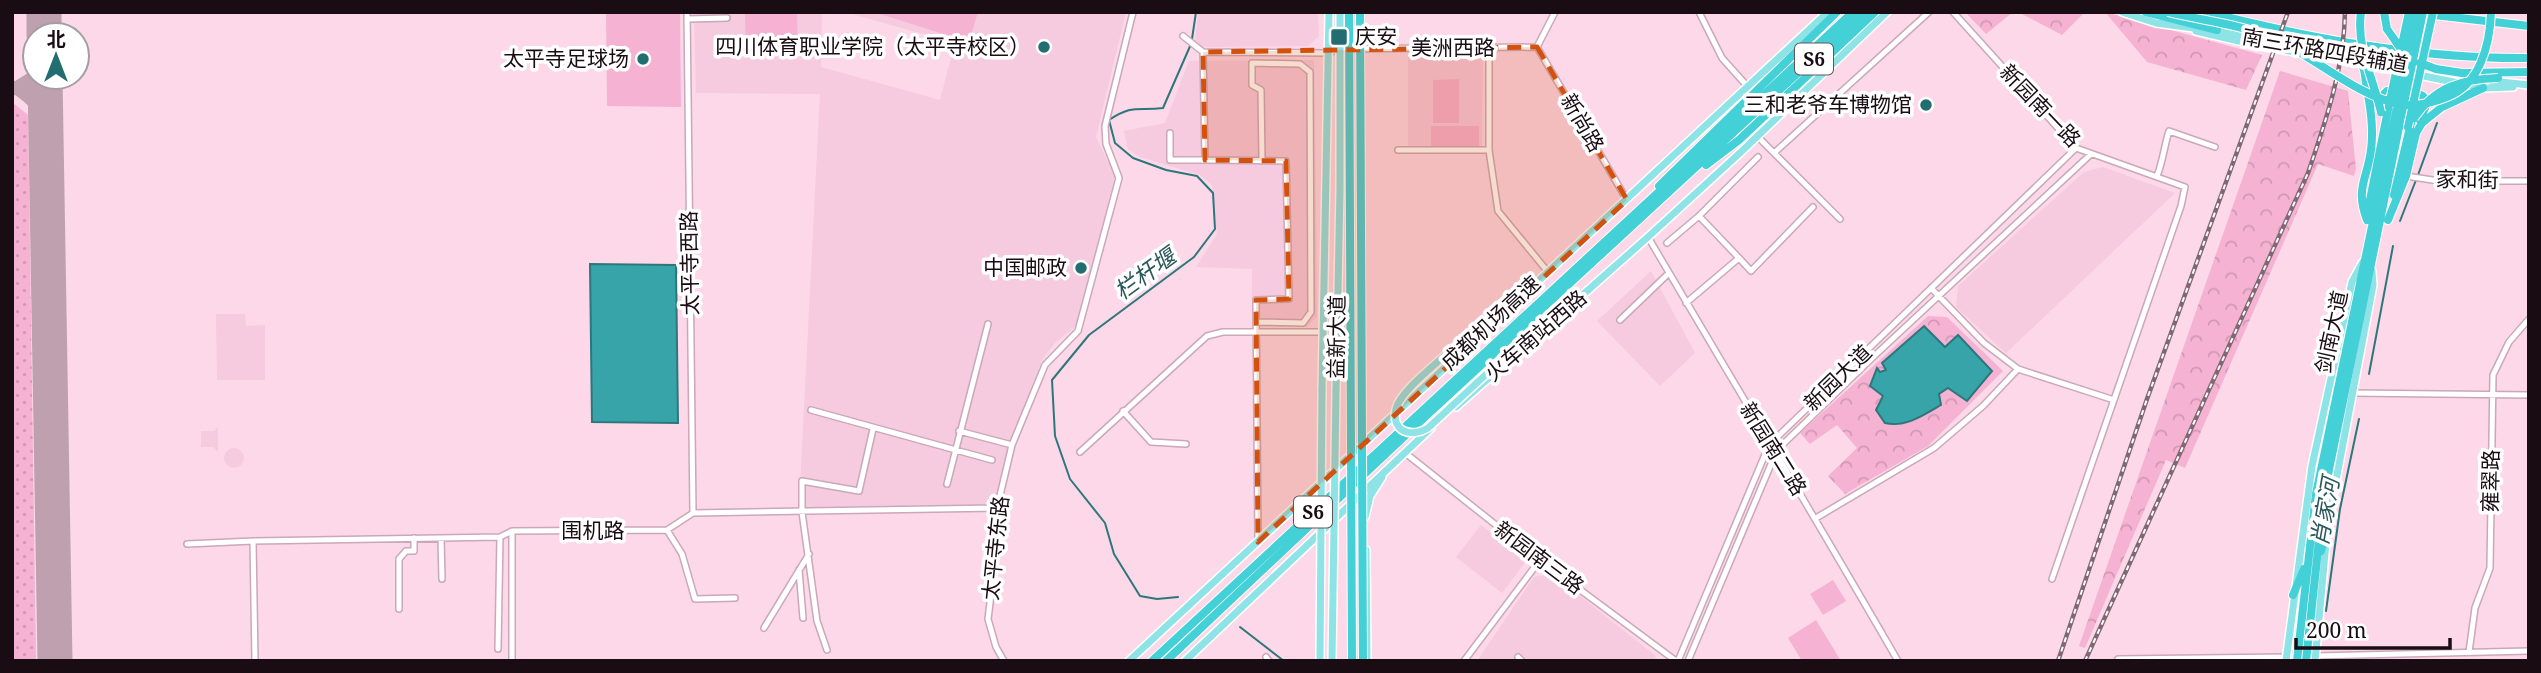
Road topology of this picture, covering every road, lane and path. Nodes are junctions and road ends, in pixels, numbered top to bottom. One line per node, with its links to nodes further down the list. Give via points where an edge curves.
1 (1133, 12): 105 (street, 太平寺东路, via 1105,127 1106,144 1119,178 1078,331 1045,365)
2 (1329, 12): 42 (main road, 益新大道)
3 (1340, 12): 40 (main road, 益新大道)
4 (1349, 12): 155 (highway, bridge)
5 (1360, 12): 156 (highway, bridge)
6 (1555, 12): 37 (street)
7 (1699, 12): 48 (street, via 1722,58)
8 (1828, 12): 48 (main road)
9 (1837, 12): 76 (highway, via 1668,175)
10 (1853, 12): 76 (highway, 成都机场高速 / S6)
11 (1864, 12): 69 (highway, 成都机场高速 / S6)
12 (1875, 12): 32 (highway)
13 (1881, 12): 32 (highway)
14 (1886, 12): 55 (main road, 火车南站西路 / S6)
15 (1929, 12): 61 (street)
16 (1953, 12): 58 (street, 新园南一路)
17 (2122, 12): 33 (main road, 南三环路四段辅道)
18 (2146, 12): 35 (highway)
19 (2168, 12): 28 (highway, bridge, via 2262,33 2363,90 2417,105 2459,93 2468,85 2487,41)
20 (2206, 12): 39 (highway)
21 (2361, 12): 56 (highway, bridge, via 2360,38 2381,111)
22 (2384, 12): 46 (highway, bridge, via 2396,45 2436,69)
23 (2408, 12): 31 (highway); 50 (highway, bridge)
24 (2417, 12): 50 (highway, 剑南大道, bridge)
25 (2423, 12): 50 (highway, 剑南大道, bridge)
26 (2433, 12): 52 (highway, bridge)
27 (2440, 12): 31 (highway)
28 (2491, 12)
29 (687, 15): 30 (street); 116 (street, 太平寺西路)
30 (727, 18)
31 (2468, 19): 34 (highway)
32 (1863, 24): 69 (highway, via 1739,140)
33 (2175, 26): 35 (main road, 南三环路四段辅道); 44 (main road)
34 (2529, 26)
35 (2217, 30): 44 (main road, 南三环路四段辅道)
36 (1183, 37): 41 (street)
37 (1537, 47): 38 (street, 美洲西路); 70 (street, 新尚路)
38 (1489, 48): 40 (street, 美洲西路); 60 (street)
39 (2368, 48): 43 (highway); 45 (highway)
40 (1340, 49): 42 (street, 美洲西路); 154 (main road, 益新大道, bridge)
41 (1203, 52): 42 (street); 64 (street)
42 (1328, 54): 92 (main road, 益新大道)
43 (2529, 58)
44 (2361, 62): 45 (main road, 南三环路四段辅道); 49 (main road); 51 (highway)
45 (2409, 66): 47 (main road, 南三环路四段辅道)
46 (2529, 75): 52 (highway, bridge, via 2449,85 2430,98)
47 (2529, 85): 49 (main road)
48 (1748, 87): 70 (main road)
49 (2483, 88): 54 (highway, via 2442,107)
50 (2396, 107): 56 (highway); 77 (highway, 剑南大道)
51 (2372, 120): 54 (highway, via 2376,100 2386,91 2417,93 2427,103); 74 (highway, via 2371,151 2360,192)
52 (2408, 127): 75 (highway)
53 (1170, 133): 64 (street, via 1170,160)
54 (2416, 133): 67 (highway)
55 (1757, 136): 61 (street); 78 (main road, 火车南站西路 / S6)
56 (2381, 146): 74 (highway)
57 (2215, 147): 66 (street, via 2169,131)
58 (2076, 148): 62 (street, 新园南一路); 84 (street, 新园大道)
59 (1398, 150): 60 (street)
60 (1489, 150): 82 (street, via 1497,211)
61 (1774, 153): 73 (street)
62 (2091, 154): 66 (street, 新园南一路); 86 (street, 新园大道)
63 (1758, 157): 72 (street)
64 (1205, 160): 65 (street)
65 (1262, 161): 90 (street, via 1286,161 1289,299 1256,300); 90 (street, via 1261,90 1252,85 1252,63 1300,64 1310,72 1311,312 1303,323)
66 (2157, 176): 99 (street, 新园南一路, via 2185,187)
67 (2410, 176): 68 (street, 家和街); 75 (highway)
68 (2529, 181)
69 (1670, 192): 94 (highway, 成都机场高速 / S6)
70 (1627, 200): 82 (main road)
71 (1813, 207): 80 (street, via 1751,271)
72 (1699, 216): 79 (street); 80 (street)
73 (1840, 219)
74 (2367, 220): 77 (highway)
75 (2388, 220): 77 (highway)
76 (1621, 227): 94 (highway, 成都机场高速 / S6)
77 (2373, 234): 81 (highway, 剑南大道)
78 (1648, 237): 83 (street, 新园南二路); 85 (main road, 火车南站西路 / S6)
79 (1667, 243)
80 (1739, 258): 87 (street)
81 (2368, 260): 96 (main road, via 2373,285); 129 (highway, 剑南大道, via 2316,494); 131 (highway, 剑南大道, via 2324,494); 134 (main road, via 2351,282 2343,316 2312,466)
82 (1548, 272): 85 (main road, bridge, via 1506,299 1398,403 1398,425 1417,434 1428,428 1560,308); 125 (main road)
83 (1669, 274): 87 (street, 新园南二路); 89 (street)
84 (1931, 288): 86 (street); 106 (street, 新园大道)
85 (1583, 295): 109 (main road, 火车南站西路 / S6)
86 (1939, 297): 95 (street, via 1984,343); 110 (street, 新园大道)
87 (1686, 303): 106 (street, 新园南二路)
88 (2529, 319): 97 (street, 雍翠路, via 2500,358)
89 (1620, 320)
90 (1256, 322): 93 (street)
91 (988, 324): 103 (street)
92 (1323, 332): 93 (street); 153 (main road, 益新大道, bridge)
93 (1256, 333): 101 (street, via 1207,336); 125 (street)
94 (1476, 366): 151 (highway, 成都机场高速 / S6); 152 (highway, 成都机场高速 / S6)
95 (2018, 369): 99 (street); 117 (street, via 1934,448)
96 (2352, 393): 97 (street); 118 (main road)
97 (2492, 394): 98 (street); 142 (street, 雍翠路, via 2490,568 2475,608)
98 (2529, 395)
99 (2113, 400): 133 (street)
100 (811, 410): 102 (street)
101 (1123, 411): 104 (street, via 1151,442); 108 (street)
102 (873, 429): 107 (street); 115 (street, via 859,491 803,481)
103 (959, 431): 105 (street); 107 (street)
104 (1186, 444)
105 (1012, 445): 114 (street, 太平寺东路)
106 (1769, 445): 110 (street, 新园南二路); 158 (street, 新园大道)
107 (954, 450): 111 (street); 113 (street)
108 (1080, 452)
109 (1404, 452): 112 (main road, 火车南站西路 / S6); 128 (street, 新园南三路)
110 (1775, 454): 117 (street, 新园南二路); 159 (street, 新园大道)
111 (992, 460)
112 (1388, 468): 146 (main road, 火车南站西路 / S6); 156 (main road, via 1365,511)
113 (947, 484)
114 (997, 508): 115 (street); 149 (street, 太平寺东路, via 988,619)
115 (802, 512): 116 (street); 127 (street)
116 (693, 513): 119 (street)
117 (1816, 518): 160 (street, 新园南二路)
118 (2328, 524): 131 (highway); 145 (main road)
119 (667, 530): 120 (street, 围机路); 135 (street, via 681,554 695,599)
120 (512, 531): 121 (street, 围机路); 148 (street)
121 (500, 537): 123 (street, 围机路); 139 (street)
122 (414, 538): 123 (street, 围机路); 124 (street, 围机路); 136 (street, via 414,551 399,559)
123 (441, 538): 132 (street)
124 (253, 541): 126 (street, 围机路); 147 (street)
125 (1258, 542): 150 (main road)
126 (187, 544)
127 (809, 554): 130 (street); 140 (street, via 817,621)
128 (1540, 560): 157 (street); 158 (street, 新园南三路)
129 (2308, 560): 134 (highway); 162 (highway, 剑南大道)
130 (799, 570): 137 (street); 138 (street)
131 (2315, 571): 163 (highway, 剑南大道)
132 (442, 579)
133 (2052, 579)
134 (2293, 594): 144 (main road)
135 (735, 598)
136 (399, 609)
137 (803, 618)
138 (764, 628)
139 (498, 649)
140 (827, 650)
141 (2529, 651): 142 (street)
142 (2469, 652): 143 (street)
143 (2452, 653): 145 (street); 164 (street)
144 (2286, 659): 161 (street)
145 (2316, 659)
146 (1186, 660)
147 (255, 661)
148 (512, 661)
149 (1004, 661)
150 (1129, 661)
151 (1153, 661)
152 (1166, 661)
153 (1320, 661)
154 (1332, 661)
155 (1352, 661)
156 (1365, 661)
157 (1464, 661)
158 (1677, 661)
159 (1688, 661)
160 (1898, 661)
161 (2117, 661)
162 (2298, 661)
163 (2306, 661)
164 (2452, 661)

